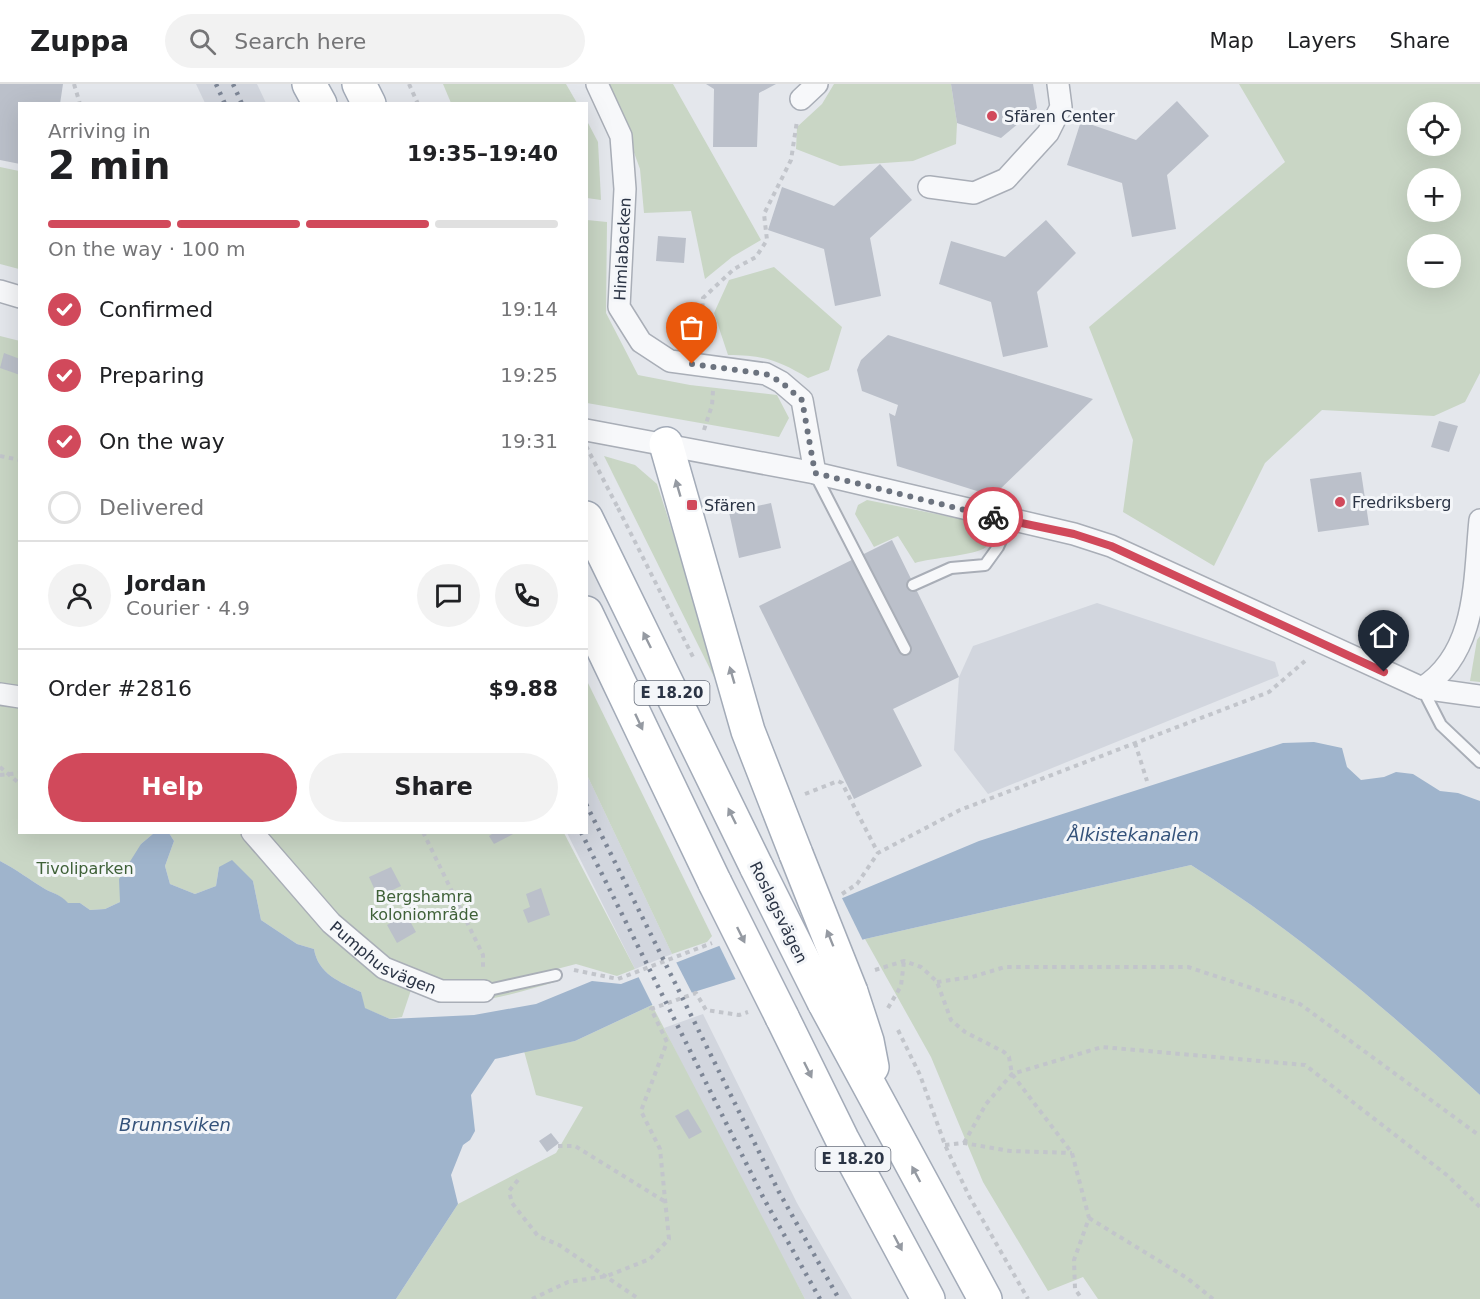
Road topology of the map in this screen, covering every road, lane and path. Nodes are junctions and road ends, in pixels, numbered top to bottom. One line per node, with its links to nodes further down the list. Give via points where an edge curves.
1 (74, 84): 9 (path)
2 (309, 84): 10 (main road)
3 (359, 84): 11 (main road)
4 (409, 84): 12 (path)
5 (597, 84): 16 (street, Himlabacken, via 621,136 625,189 619,307 641,342 670,361)
6 (818, 84): 8 (street)
7 (1058, 84): 13 (street, via 1061,107 1048,133 1006,179 974,193)
8 (801, 99): 16 (path, via 791,160 764,214 767,240 756,257 734,269 703,298 701,327)
9 (79, 102)
10 (319, 102)
11 (368, 102)
12 (417, 102)
13 (929, 187)
14 (0, 291): 15 (street)
15 (18, 296)
16 (715, 367): 18 (path, via 712,405); 23 (street, Himlabacken, via 766,374 802,400)
17 (588, 430): 19 (street)
18 (703, 433)
19 (666, 444): 23 (street); 52 (main road, one-way to 19, bridge, via 796,854 748,731)
20 (588, 450): 31 (path, bridge)
21 (0, 456): 22 (path)
22 (18, 460)
23 (815, 473): 25 (street); 30 (lane)
24 (1480, 520): 32 (street, via 1472,607 1460,650 1439,678)
25 (1010, 521): 27 (lane, via 985,565 951,568); 29 (street, via 1111,546)
26 (588, 522): 52 (main road, Roslagsvägen / E 18.20, one-way to 26, bridge, via 757,868)
27 (914, 585)
28 (588, 617): 71 (main road, E 18.20, one-way to 71, bridge, via 842,1139)
29 (1323, 645): 32 (street); 36 (path, via 1269,692)
30 (905, 649)
31 (698, 666)
32 (1422, 688): 34 (street); 37 (lane, via 1441,725)
33 (0, 694): 35 (street)
34 (1480, 696)
35 (18, 697)
36 (1135, 743): 42 (path); 47 (path, via 960,810)
37 (1480, 762)
38 (0, 767): 40 (path)
39 (18, 773): 40 (path)
40 (8, 774): 41 (path); 43 (path)
41 (0, 775)
42 (1147, 781)
43 (18, 782)
44 (799, 796): 47 (path, via 838,781 842,783)
45 (254, 834): 51 (street, Pumphusvägen, via 331,923 384,968 441,991)
46 (424, 834): 51 (path, via 483,955)
47 (878, 853): 48 (path)
48 (850, 891)
49 (556, 975): 51 (lane, Pumphusvägen)
50 (937, 982): 54 (path, via 921,967 904,961 901,986); 58 (path, via 951,1020 965,1032 1004,1052); 59 (path, via 1005,967 1188,967 1300,1004)
51 (484, 991)
52 (838, 997): 72 (main road, Roslagsvägen / E 18.20, one-way to 52, via 878,1104)
53 (884, 1000): 54 (path)
54 (888, 1009): 56 (path)
55 (706, 1010): 65 (path, via 696,993 651,1009 667,1042 641,1111 660,1149)
56 (892, 1018)
57 (896, 1027): 61 (path, via 920,1075)
58 (1012, 1074): 60 (path, via 986,1104); 63 (path); 66 (path, via 1102,1047 1305,1065 1448,1176)
59 (1480, 1136)
60 (964, 1143): 61 (path); 63 (path, via 1010,1151)
61 (945, 1145): 73 (path, via 969,1196)
62 (558, 1146): 65 (path, via 575,1146)
63 (1072, 1153): 67 (path)
64 (518, 1180): 68 (path, via 509,1191 512,1203 538,1236)
65 (665, 1201): 68 (path, via 669,1239 650,1259)
66 (1480, 1207)
67 (1089, 1218): 74 (path, via 1074,1260 1075,1289); 75 (path, via 1187,1278)
68 (607, 1275): 69 (path, via 568,1282); 70 (path)
69 (532, 1299)
70 (639, 1299)
71 (928, 1299)
72 (985, 1299)
73 (1028, 1299)
74 (1082, 1299)
75 (1213, 1299)

